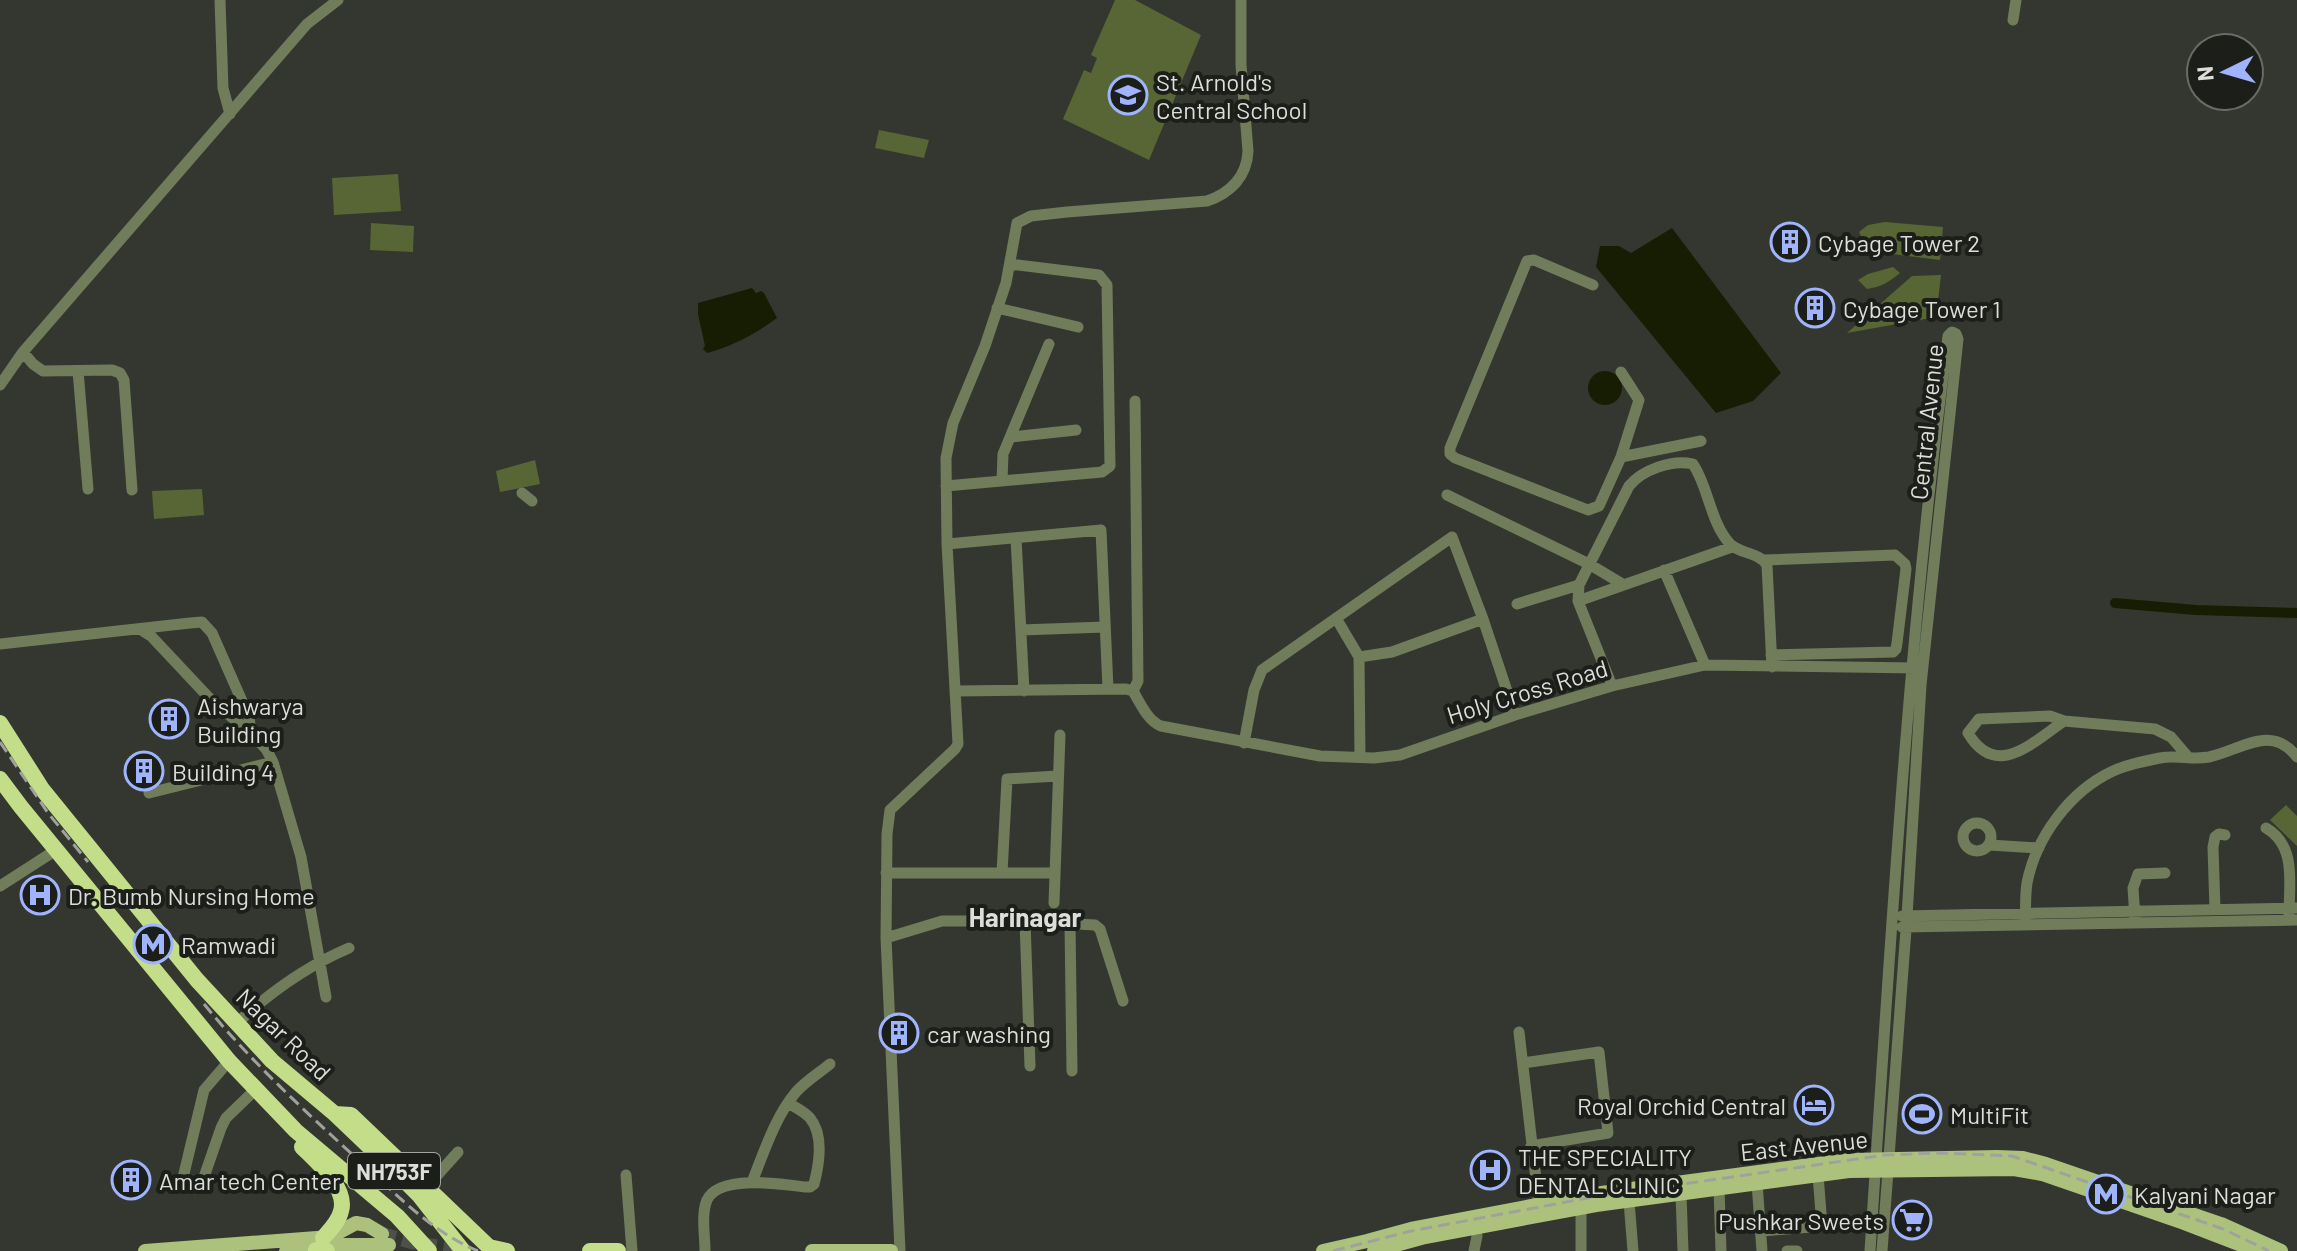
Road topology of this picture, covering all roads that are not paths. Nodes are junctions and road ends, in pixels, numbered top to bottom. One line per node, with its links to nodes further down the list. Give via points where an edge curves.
1 (220, 0): 6 (street, via 223,88)
2 (338, 0): 6 (street, via 307,24)
3 (2016, 0): 5 (street)
4 (1238, 1): 7 (street, via 1248,151 1236,183 1207,201 1021,219 1014,229)
5 (2013, 20)
6 (230, 114): 12 (street)
7 (1010, 264): 9 (street); 22 (street, via 1104,279 1111,459 1102,472)
8 (1593, 285): 21 (street, via 1527,261 1450,454 1588,510 1599,506)
9 (997, 308): 10 (street); 23 (street, via 953,423)
10 (1078, 327)
11 (1049, 344): 18 (street)
12 (23, 352): 13 (street, via 43,371); 15 (street)
13 (78, 371): 24 (street); 25 (street, via 112,370 124,380)
14 (1621, 372): 21 (street, via 1639,400)
15 (0, 385)
16 (1135, 401): 53 (street, via 1138,681)
17 (1076, 430): 18 (street)
18 (1011, 437): 22 (street)
19 (1701, 441): 21 (street)
20 (1940, 446): 20 (street, Central Avenue, via 1948,336 1954,332 1958,339); 48 (street, Central Avenue)
21 (1621, 457)
22 (1002, 481): 23 (street)
23 (946, 486): 30 (street)
24 (88, 489)
25 (132, 490)
26 (522, 493): 28 (street)
27 (1447, 495): 33 (street)
28 (532, 501)
29 (1016, 538): 30 (street); 41 (street, via 1101,530); 43 (street)
30 (947, 544): 51 (street)
31 (1732, 547): 32 (street); 33 (street, via 1697,470 1679,462 1635,479); 34 (street)
32 (1764, 560): 46 (street); 46 (street, via 1895,555 1906,569 1893,652)
33 (1589, 564): 35 (street); 36 (street)
34 (1664, 570): 36 (street); 47 (street)
35 (1579, 585): 37 (street); 38 (street)
36 (1624, 585): 37 (street)
37 (1578, 601): 49 (street)
38 (1517, 604)
39 (1336, 618): 40 (street, via 1452,537); 45 (street); 59 (street, via 1262,670)
40 (1483, 619): 45 (street, via 1392,652); 54 (street)
41 (1105, 627): 43 (street); 50 (street)
42 (139, 629): 44 (street); 57 (street); 57 (street, via 202,622 208,627 249,717)
43 (1021, 630): 52 (street)
44 (0, 644)
45 (1359, 657): 60 (street)
46 (1772, 661): 47 (street, Holy Cross Road); 48 (street, Holy Cross Road)
47 (1705, 665): 49 (street, Holy Cross Road)
48 (1917, 668): 83 (street, Central Avenue); 84 (street, Central Avenue)
49 (1612, 686): 54 (street, Holy Cross Road)
50 (1108, 689): 52 (street); 53 (street)
51 (955, 691): 52 (street); 72 (street, via 958,744 890,810)
52 (1024, 691)
53 (1133, 691): 59 (street, Holy Cross Road, via 1161,726)
54 (1515, 715): 60 (street, Holy Cross Road, via 1400,755)
55 (2064, 721): 55 (street, via 2050,716 1979,719 1968,733 1992,756 2010,755); 62 (street, via 2155,729 2171,737)
56 (0, 723): 91 (highway, Nagar Road, via 42,789)
57 (251, 733): 63 (street)
58 (1060, 735): 64 (street)
59 (1244, 743): 60 (street, Holy Cross Road)
60 (1360, 757)
61 (2297, 757): 62 (street, via 2279,741 2264,740)
62 (2189, 758): 70 (street, via 2164,757 2112,771 2062,811)
63 (273, 762): 66 (street); 88 (street, via 301,857)
64 (1057, 776): 73 (street, via 1007,779); 74 (street)
65 (0, 779): 71 (highway, NH753F)
66 (149, 793)
67 (2266, 828): 79 (street, via 2277,834 2288,854)
68 (2225, 835): 78 (street, via 2215,837 2213,847)
69 (1989, 845): 70 (street)
70 (2039, 848): 81 (street, via 2027,884)
71 (56, 850): 76 (street); 93 (highway, NH753F)
72 (886, 873): 73 (street); 86 (street)
73 (1002, 873): 74 (street)
74 (1054, 873): 77 (street)
75 (2165, 873): 80 (street, via 2138,874 2133,888)
76 (0, 886)
77 (1054, 903)
78 (2215, 910): 79 (street); 80 (street)
79 (2293, 914): 80 (street)
80 (2135, 917): 81 (street)
81 (2025, 919): 84 (street)
82 (1025, 921): 85 (street); 86 (street, via 942,921); 96 (street)
83 (1892, 922): 84 (street); 103 (street, Central Avenue)
84 (1907, 922): 103 (street, Central Avenue)
85 (1070, 924): 90 (street, via 1098,926); 97 (street)
86 (886, 938): 133 (street)
87 (349, 948): 88 (street)
88 (320, 961): 89 (street); 91 (street)
89 (326, 997)
90 (1123, 1001)
91 (236, 1024): 111 (highway, Nagar Road, via 335,1114 351,1115 364,1125)
92 (1519, 1032): 94 (street)
93 (229, 1061): 98 (highway, NH753F); 109 (street, via 204,1090)
94 (1523, 1063): 101 (street); 101 (street, via 1599,1052 1608,1133)
95 (830, 1064): 99 (street)
96 (1030, 1066)
97 (1072, 1071)
98 (256, 1089): 100 (highway, NH753F); 106 (street, via 226,1118)
99 (788, 1103): 107 (street); 107 (street, via 810,1118 818,1131 814,1184)
100 (289, 1124): 120 (highway, via 338,1189 341,1212); 124 (highway, NH753F, via 397,1216)
101 (1531, 1146): 114 (street)
102 (458, 1152): 111 (street)
103 (1882, 1164): 105 (main road, East Avenue); 114 (main road, East Avenue, via 1848,1160); 117 (street, Central Avenue); 145 (street, Central Avenue); 146 (main road, East Avenue, via 2030,1170); 147 (main road, East Avenue, via 2033,1160 2210,1220)
104 (626, 1175): 129 (street)
105 (1818, 1175): 108 (main road, East Avenue); 118 (street)
106 (204, 1177)
107 (752, 1182): 130 (street, via 723,1187 708,1197)
108 (1757, 1183): 110 (main road, East Avenue); 119 (street)
109 (181, 1186)
110 (1719, 1188): 112 (main road, East Avenue); 140 (street)
111 (422, 1192): 125 (highway, NH753F); 126 (highway, via 489,1247)
112 (1681, 1194): 113 (main road, East Avenue); 139 (street)
113 (1629, 1201): 115 (main road, East Avenue); 138 (street)
114 (1539, 1205): 116 (main road, East Avenue)
115 (1581, 1208): 116 (main road, East Avenue); 137 (street)
116 (1475, 1222): 121 (main road, East Avenue, via 1411,1229); 135 (main road, East Avenue); 136 (street)
117 (1872, 1222): 118 (street); 144 (street, Central Avenue)
118 (1822, 1226): 119 (street)
119 (1761, 1231): 141 (street)
120 (322, 1246): 120 (main road, via 329,1245 386,1240 356,1223); 122 (main road); 123 (main road)
121 (1341, 1249): 134 (main road, East Avenue)
122 (145, 1251)
123 (286, 1251)
124 (429, 1251)
125 (463, 1251)
126 (507, 1251)
127 (590, 1251): 128 (highway)
128 (618, 1251)
129 (632, 1251)
130 (705, 1251)
131 (812, 1251): 132 (main road)
132 (891, 1251)
133 (900, 1251)
134 (1323, 1251)
135 (1374, 1251)
136 (1474, 1251)
137 (1581, 1251)
138 (1633, 1251)
139 (1683, 1251)
140 (1721, 1251)
141 (1762, 1251)
142 (1787, 1251): 143 (street)
143 (1797, 1251)
144 (1870, 1251)
145 (1882, 1251)
146 (2257, 1251)
147 (2281, 1251)

